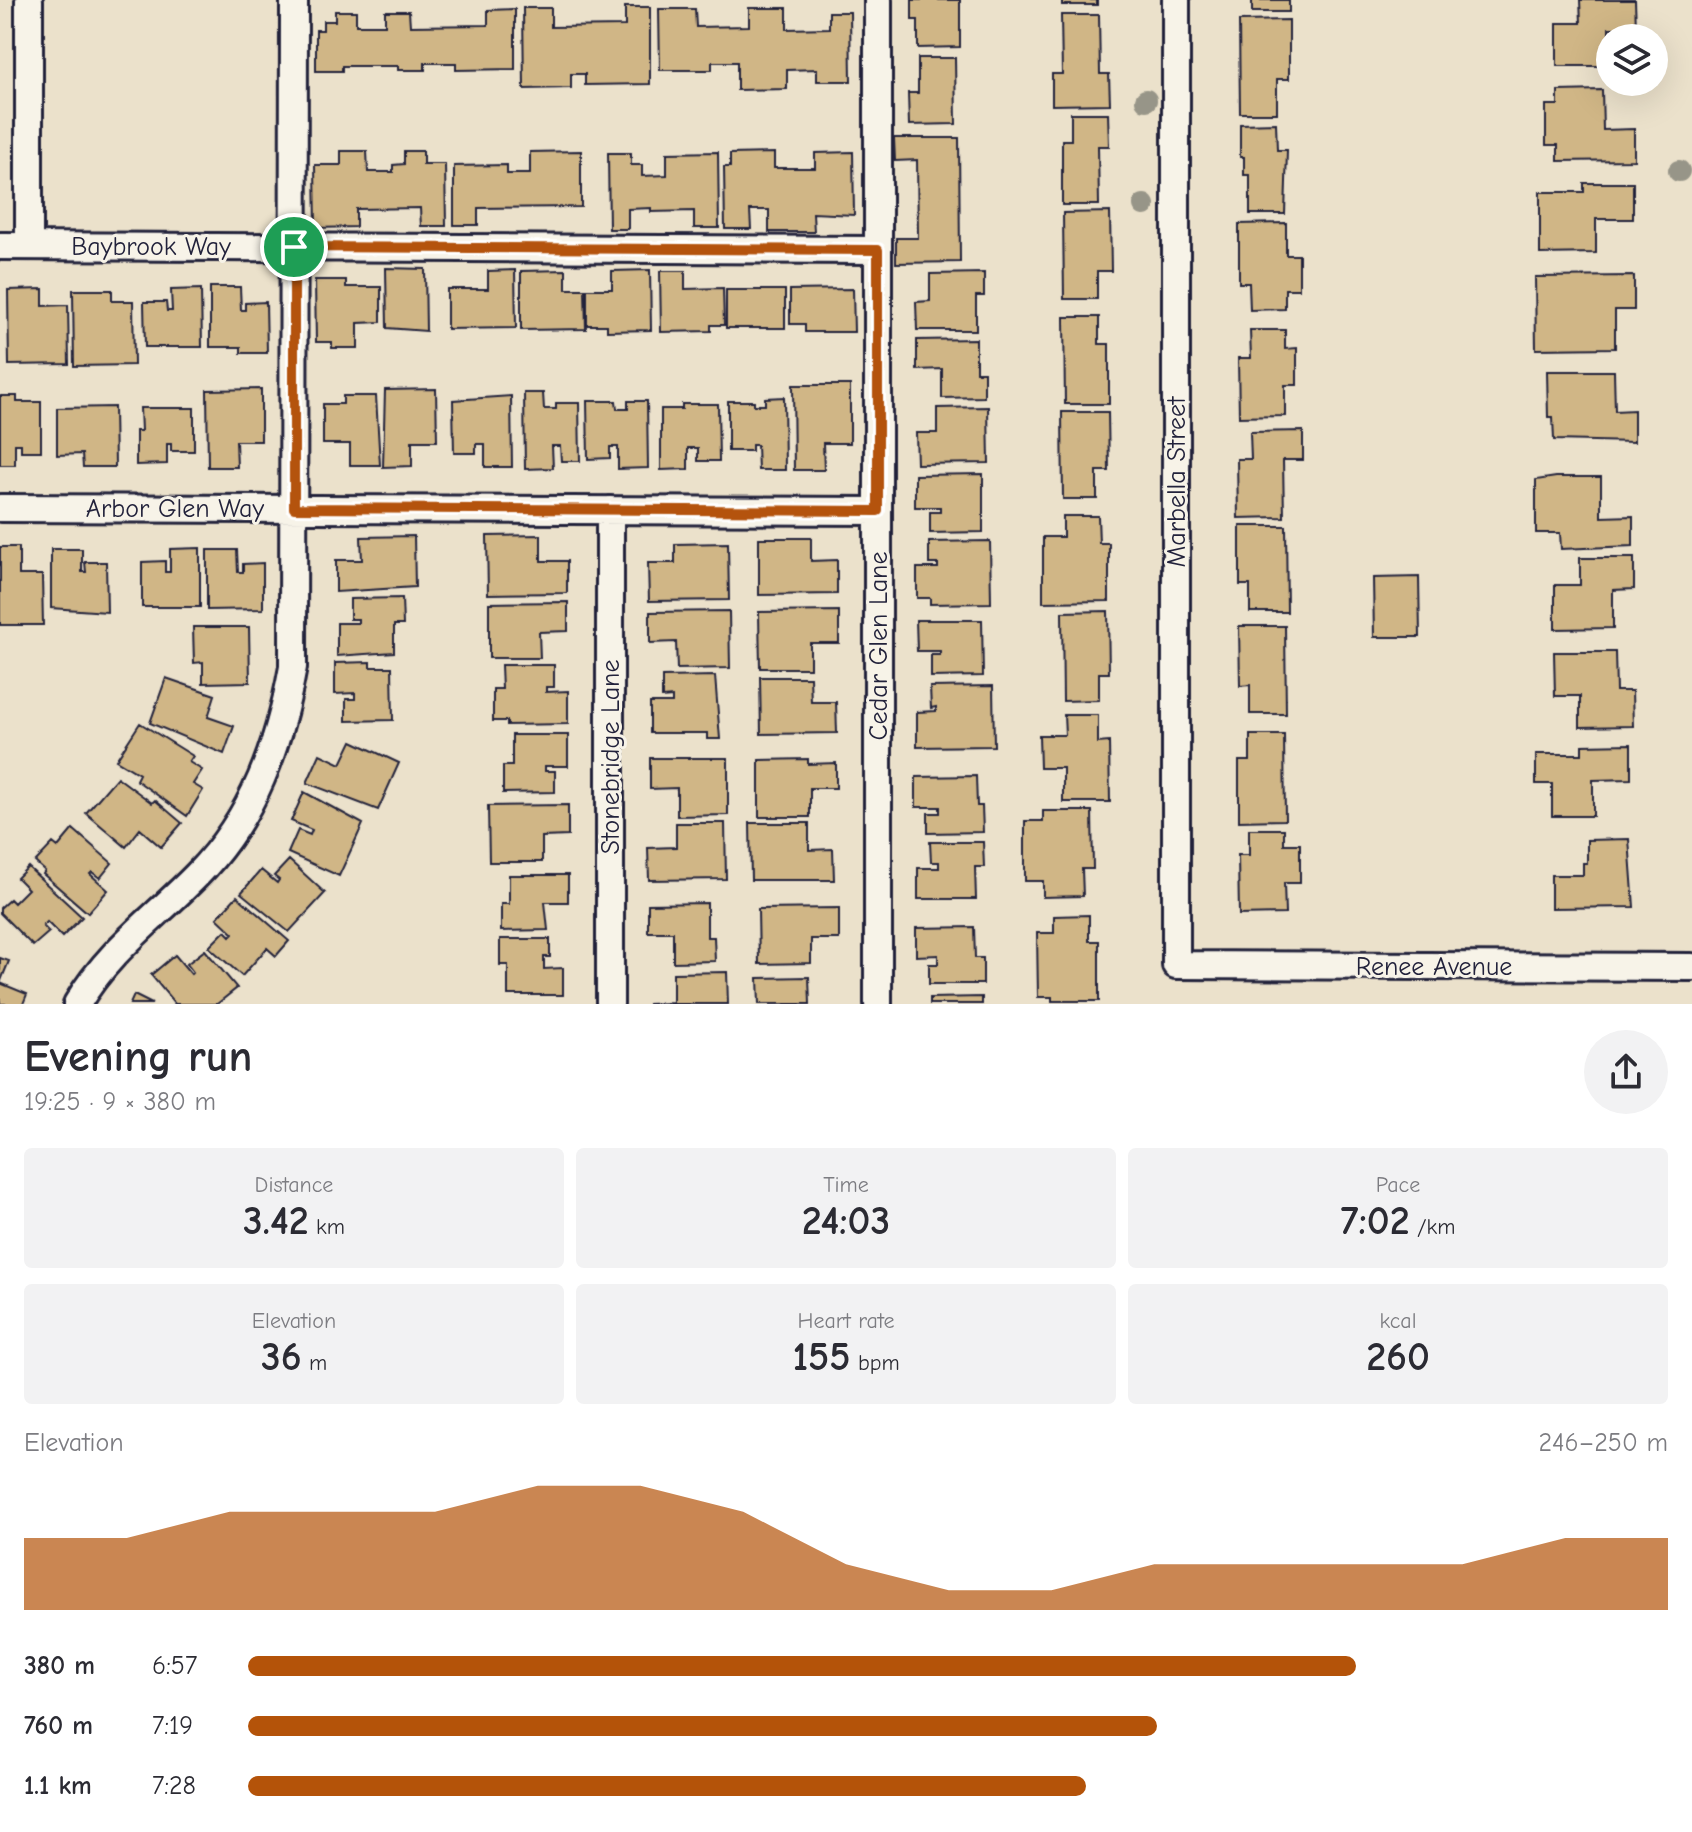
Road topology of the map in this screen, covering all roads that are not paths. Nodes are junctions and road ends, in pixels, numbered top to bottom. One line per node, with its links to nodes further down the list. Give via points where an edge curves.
1 (29, 0): 6 (street)
2 (294, 0): 7 (street)
3 (878, 0): 8 (street, Cedar Glen Lane)
4 (1176, 0): 13 (street, Marbella Street)
5 (0, 246): 6 (street, Baybrook Way)
6 (29, 246): 7 (street, Baybrook Way)
7 (294, 247): 8 (street, Baybrook Way); 10 (street)
8 (878, 250): 12 (street, Cedar Glen Lane)
9 (0, 508): 10 (street, Arbor Glen Way)
10 (294, 508): 11 (street, Arbor Glen Way); 15 (street, via 293,667 269,765 228,837 198,874 122,942)
11 (610, 510): 12 (street, Arbor Glen Way); 16 (street, Stonebridge Lane)
12 (878, 511): 17 (street, Cedar Glen Lane)
13 (1176, 965): 14 (street, Renee Avenue)
14 (1692, 967)
15 (77, 1004)
16 (610, 1004)
17 (878, 1004)

